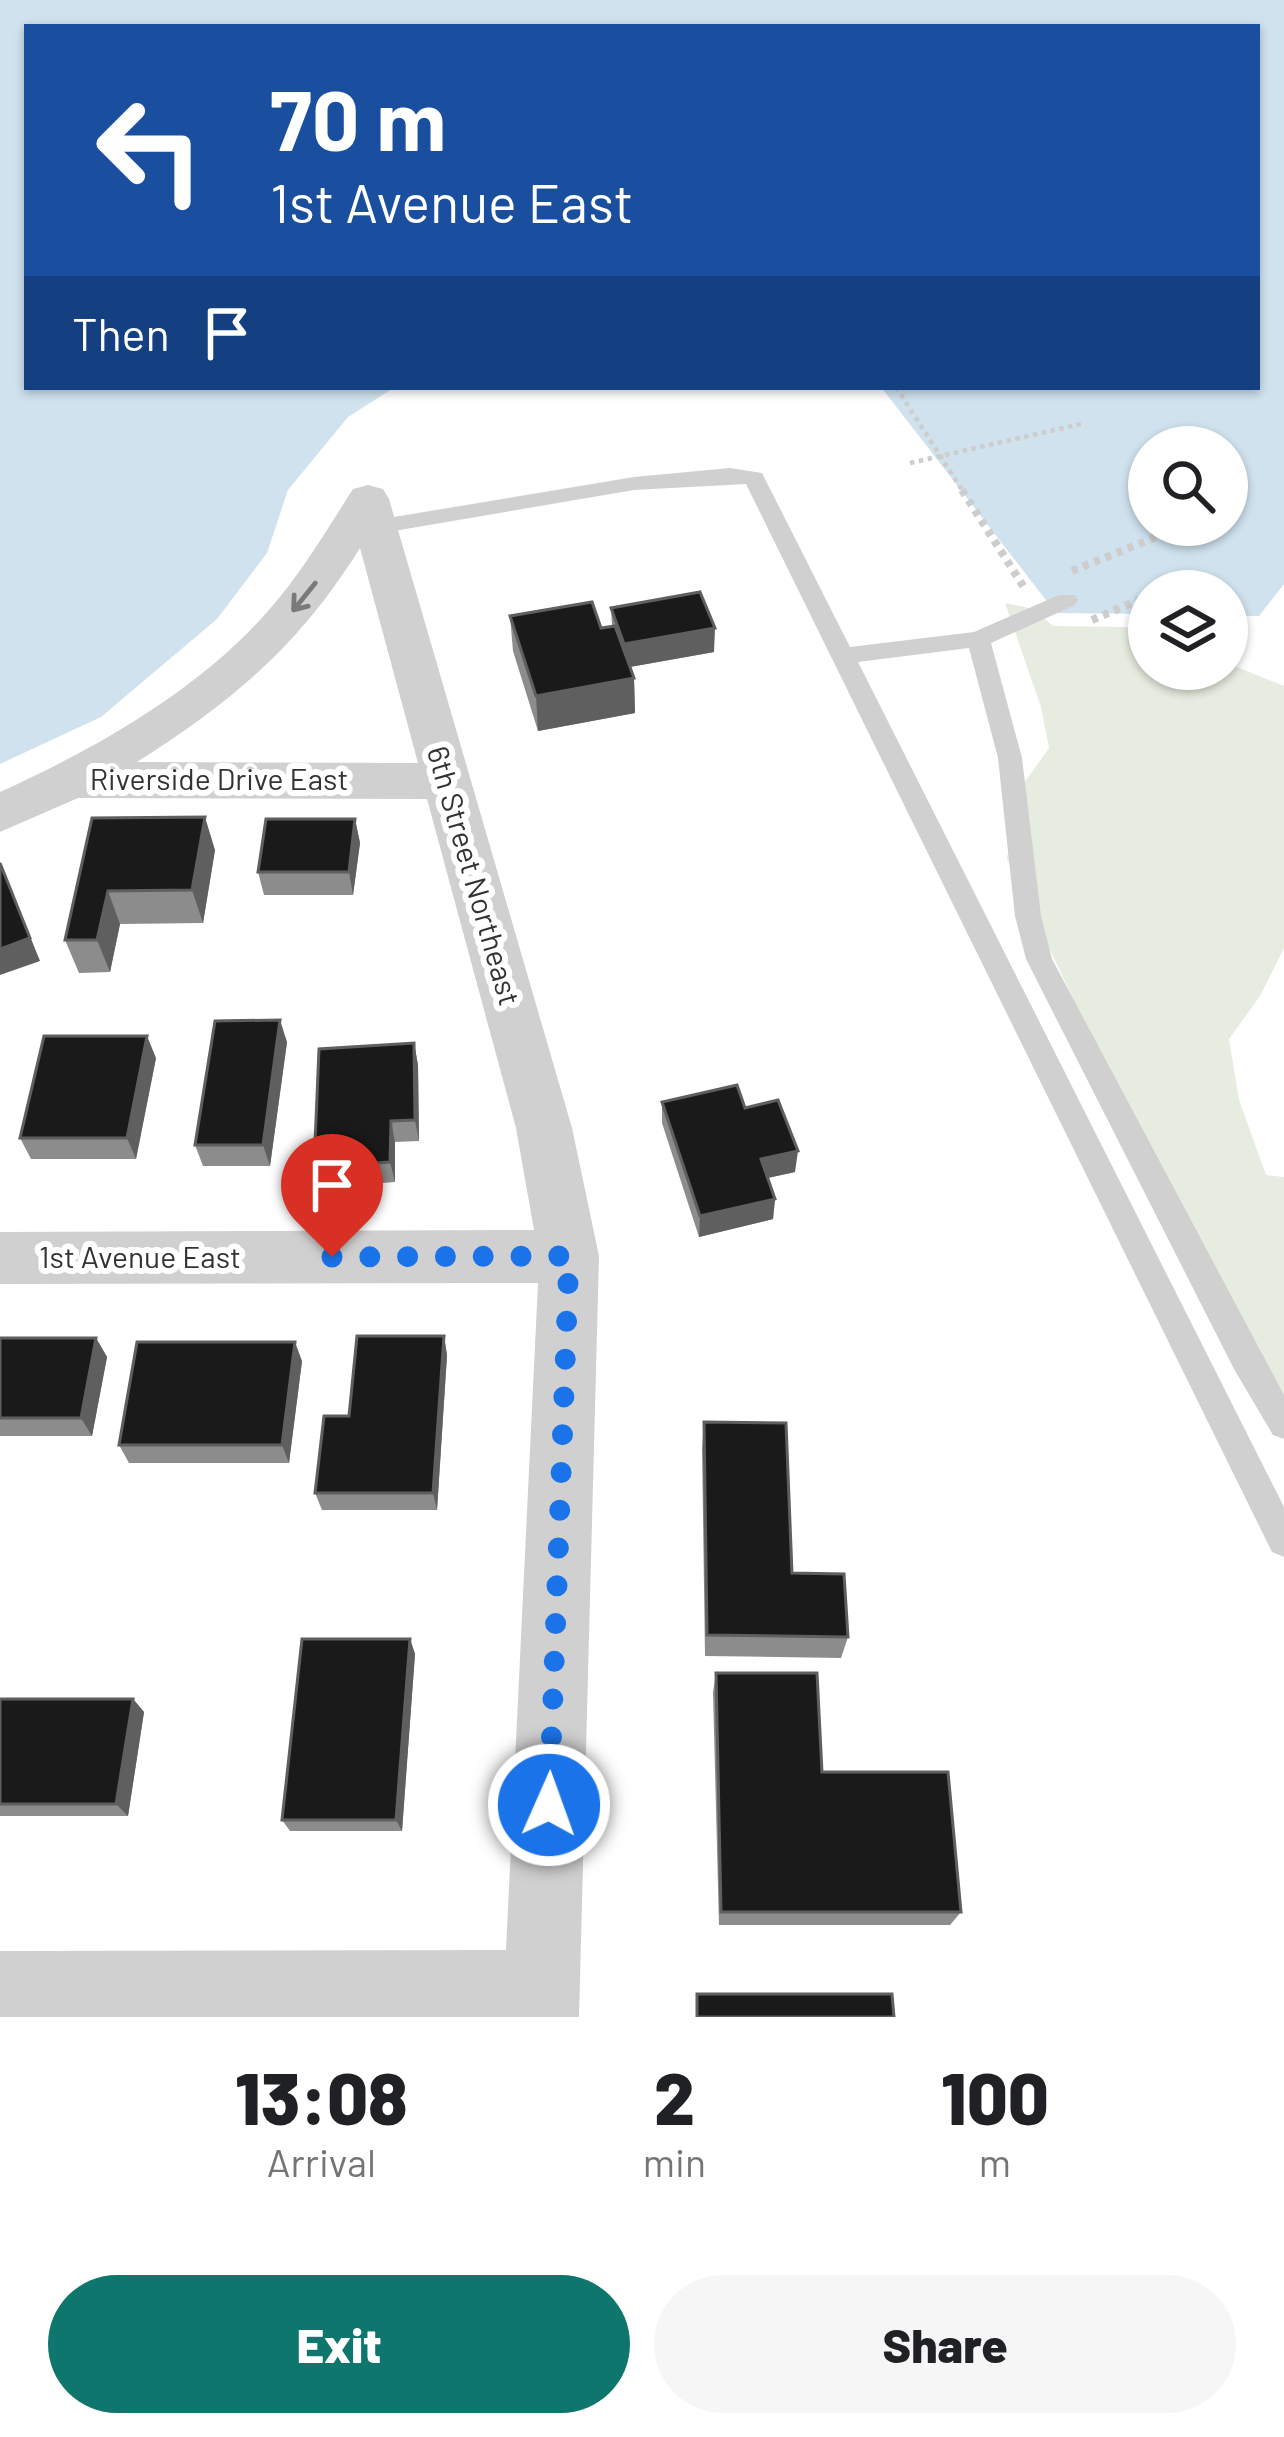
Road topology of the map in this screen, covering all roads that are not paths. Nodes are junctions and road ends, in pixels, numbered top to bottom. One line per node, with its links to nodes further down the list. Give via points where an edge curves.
1 (372, 513): 4 (lane, via 748,474); 5 (street, one-way to 5, via 272,636); 6 (street, 6th Street Northeast)
2 (1067, 600): 3 (lane)
3 (978, 639): 4 (lane); 10 (lane, via 1010,758 1039,959)
4 (842, 656): 11 (lane)
5 (72, 780): 6 (street, Riverside Drive East); 7 (street, Riverside Drive East)
6 (446, 781): 8 (street, 6th Street Northeast, via 544,1128)
7 (0, 813)
8 (569, 1256): 9 (street, 1st Avenue East); 13 (street, 6th Street Northeast)
9 (0, 1258)
10 (1284, 1424)
11 (1284, 1540)
12 (0, 1989): 13 (street)
13 (542, 2002)

